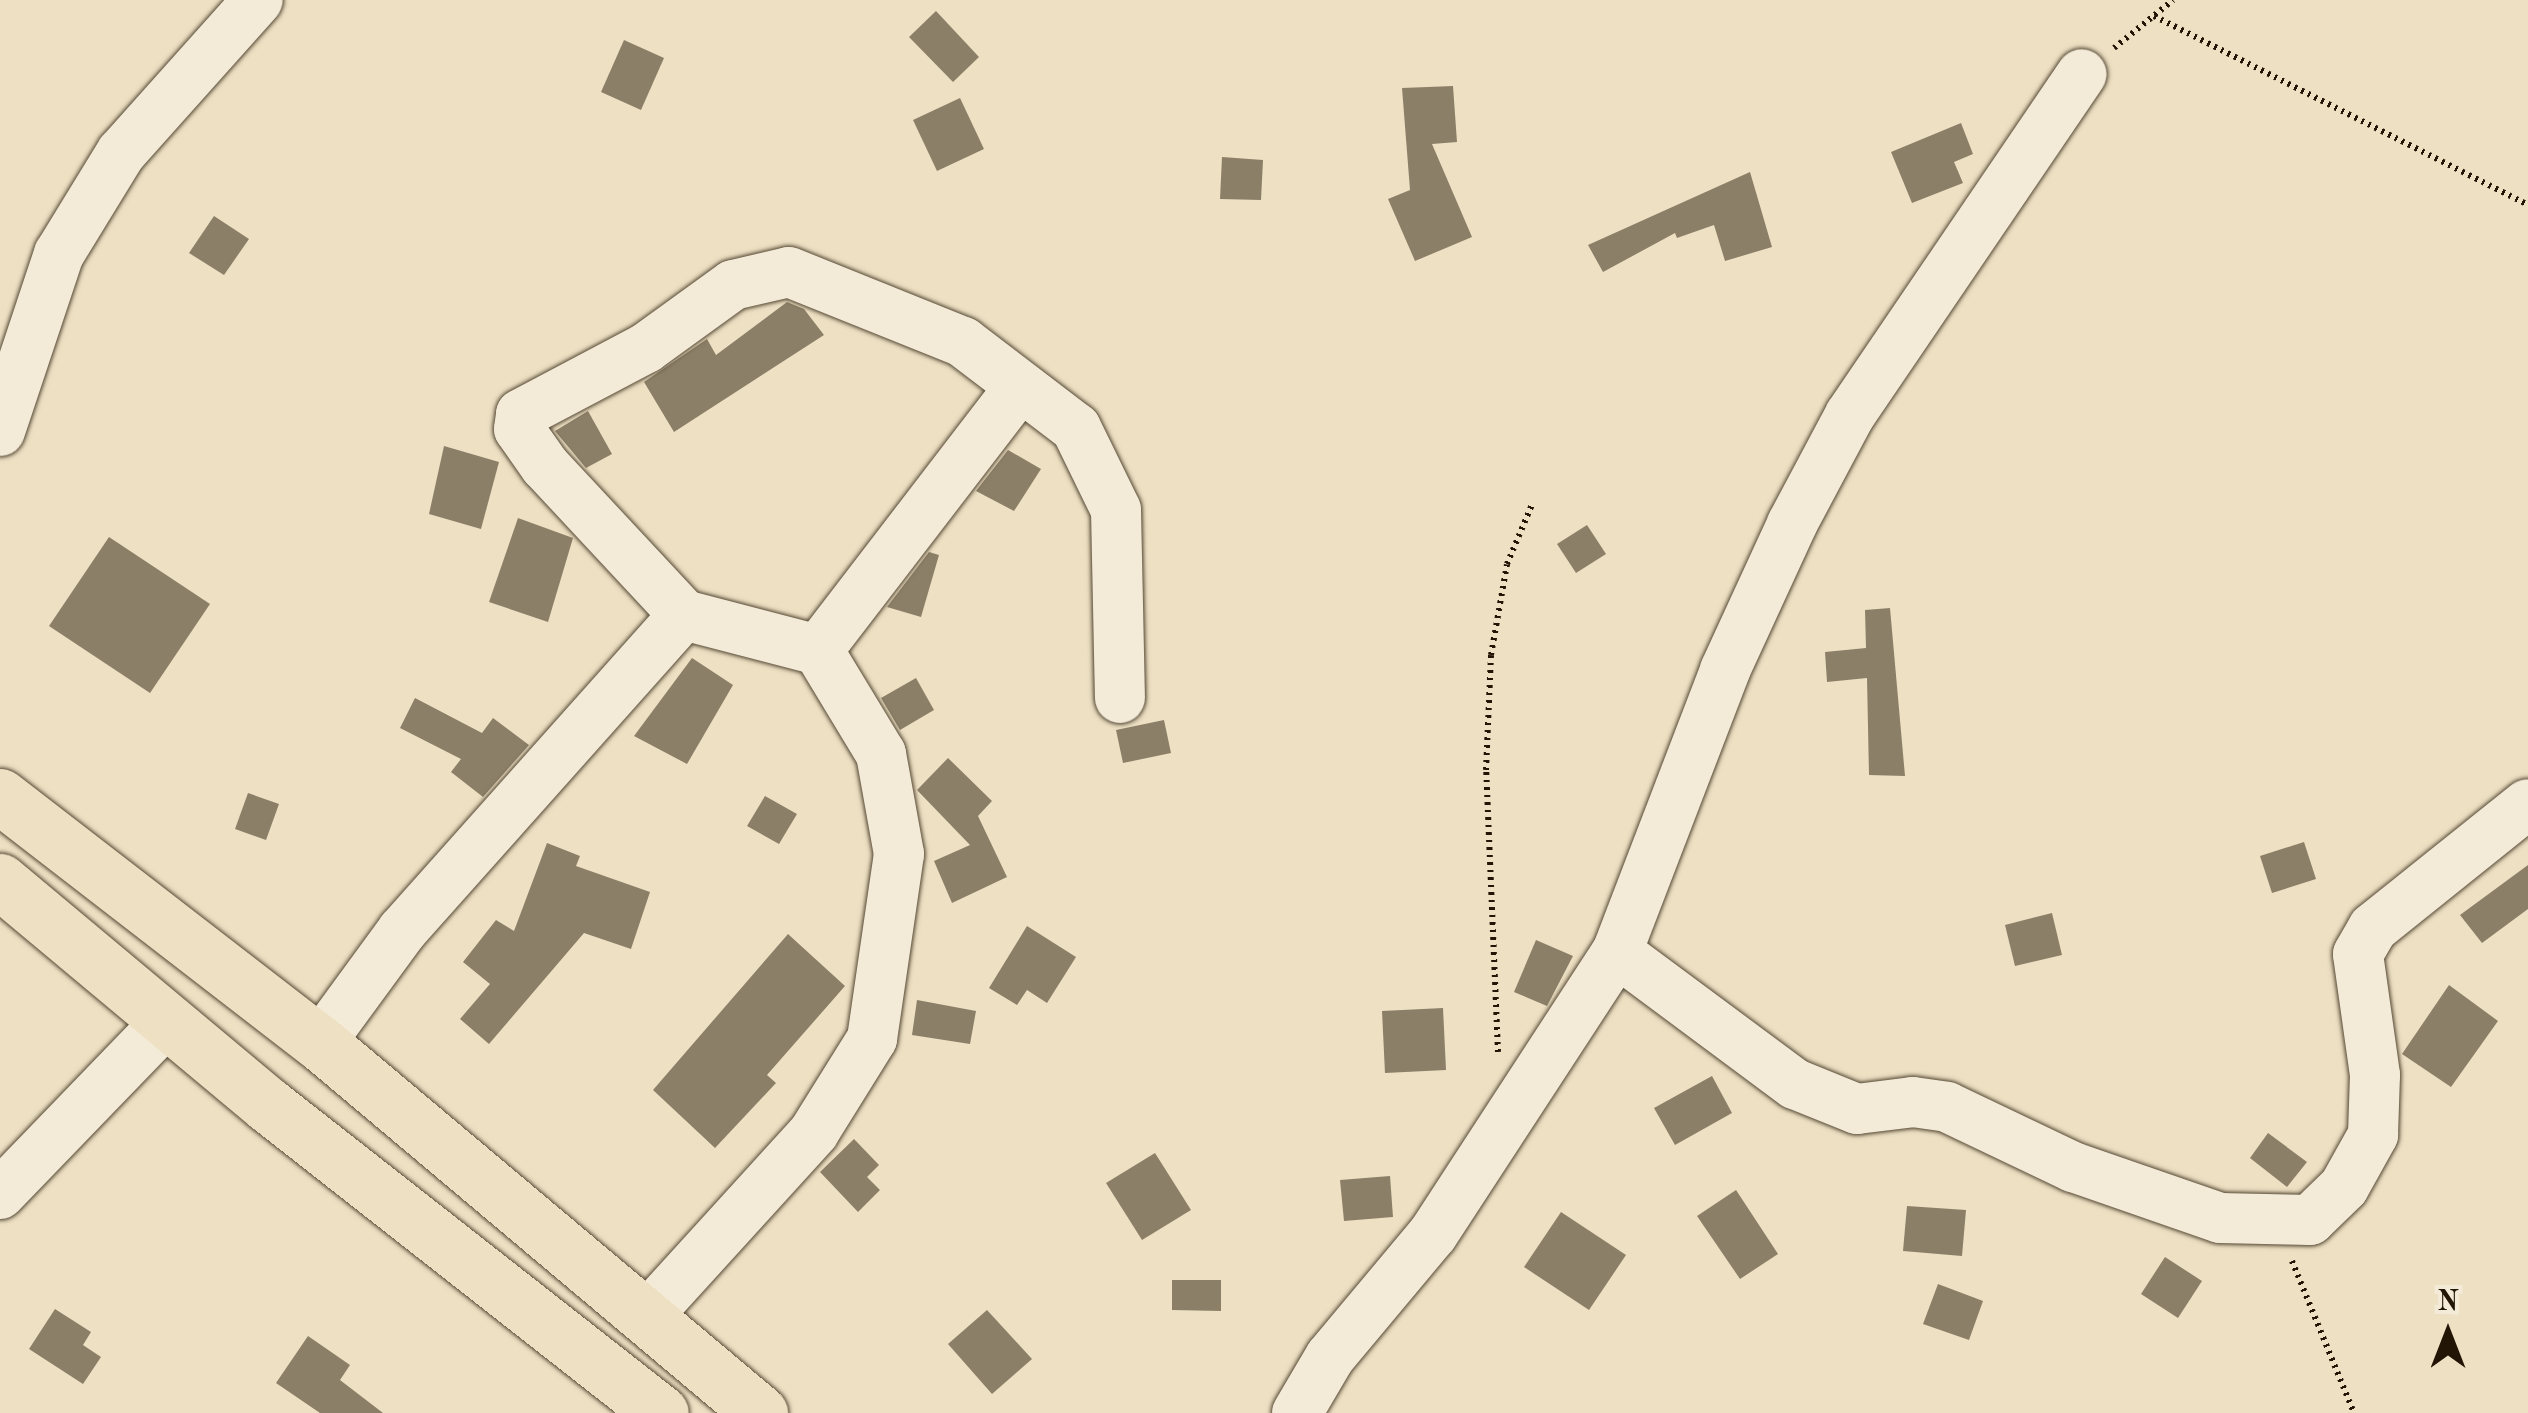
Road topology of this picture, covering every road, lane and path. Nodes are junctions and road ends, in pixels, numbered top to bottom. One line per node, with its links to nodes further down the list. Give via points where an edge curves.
1 (258, 0): 7 (street, via 121,153 59,254)
2 (2173, 0): 3 (path)
3 (2154, 16): 4 (path); 5 (path)
4 (2082, 74): 15 (street, via 1956,252 1800,508 1726,670)
5 (2528, 205)
6 (1020, 387): 9 (street, via 963,342 789,272 752,275 620,363 532,403 519,428 545,466); 10 (street); 11 (street, via 1076,428 1116,510)
7 (0, 432)
8 (1533, 502): 18 (path, via 1507,564 1491,655 1486,770)
9 (684, 615): 10 (street); 17 (street, via 402,931)
10 (818, 650): 21 (street, via 881,754 899,854 872,1039 814,1132)
11 (1120, 698)
12 (0, 796): 17 (highway)
13 (2528, 804): 20 (street, via 2372,928 2358,954 2375,1075 2372,1135 2344,1187 2310,1220)
14 (0, 881): 16 (highway)
15 (1618, 952): 20 (street, via 1795,1084 1856,1110 1947,1108 2092,1174 2220,1218); 24 (street, via 1434,1234 1330,1358)
16 (167, 1021): 19 (street); 22 (highway)
17 (320, 1043): 21 (highway)
18 (1498, 1062)
19 (0, 1194)
20 (2278, 1225): 25 (path)
21 (645, 1318): 23 (highway)
22 (662, 1413)
23 (760, 1413)
24 (1297, 1413)
25 (2354, 1413)

